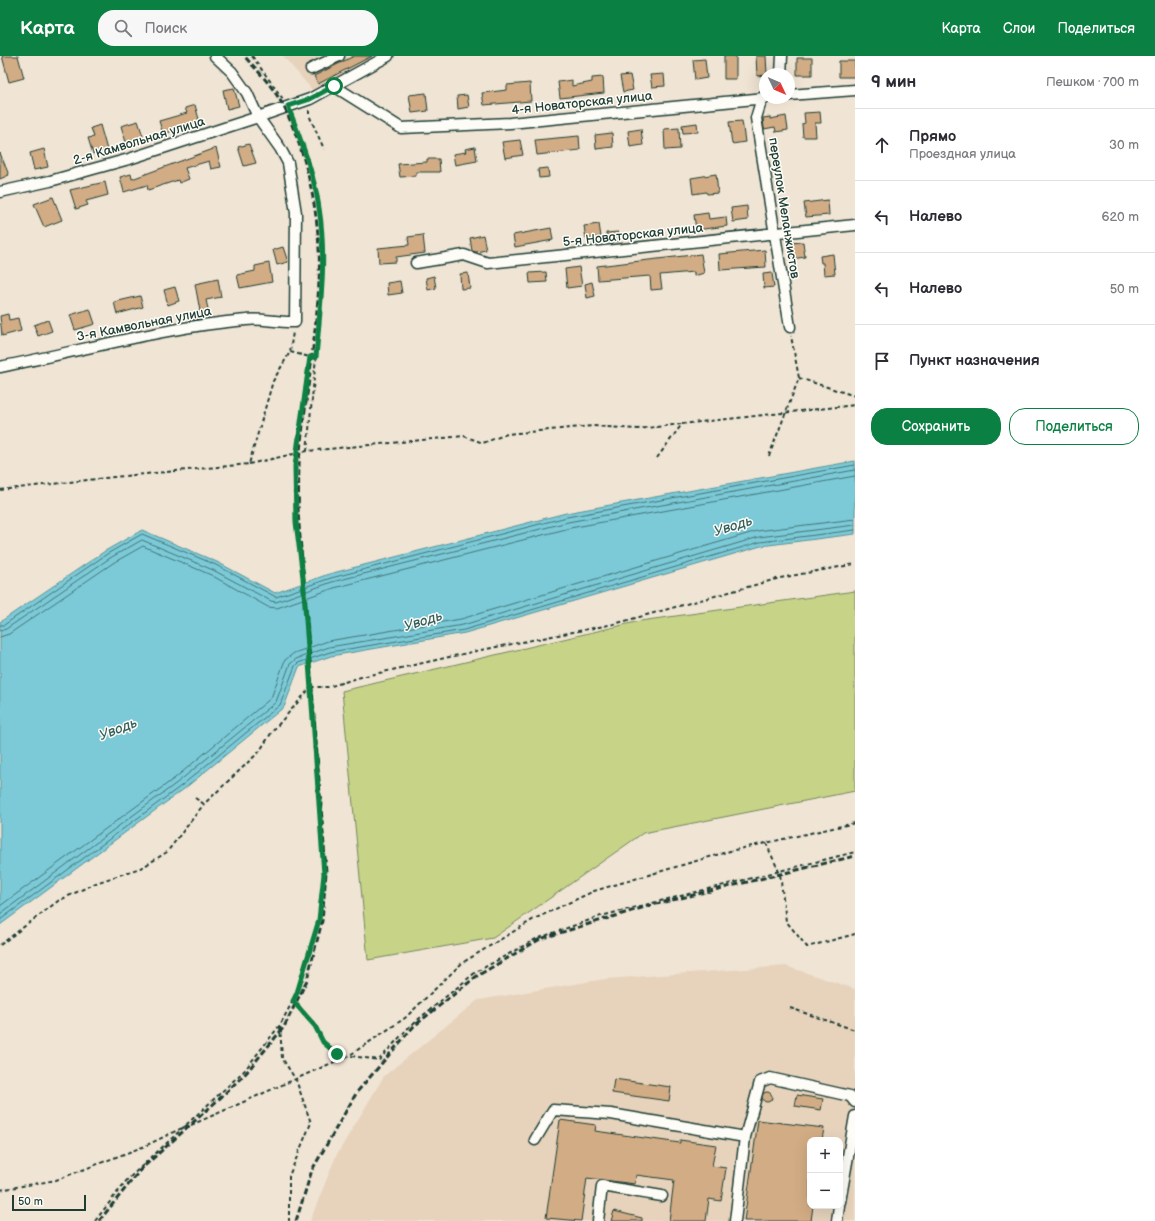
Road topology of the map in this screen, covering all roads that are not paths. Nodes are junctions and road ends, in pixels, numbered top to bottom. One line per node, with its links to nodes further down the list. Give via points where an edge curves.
1 (215, 56): 12 (street, via 244,88)
2 (339, 56): 6 (street)
3 (388, 56): 7 (street, 2-я Камвольная улица)
4 (782, 56): 5 (street)
5 (781, 68)
6 (310, 69)
7 (334, 86): 10 (street, 4-я Новаторская улица, via 401,128 510,123); 12 (street, 2-я Камвольная улица, via 310,99)
8 (855, 90): 9 (street)
9 (795, 95)
10 (759, 98)
11 (761, 104): 15 (street, переулок Меланжистов, via 756,118)
12 (258, 117): 13 (street, 2-я Камвольная улица, via 115,163); 18 (street, 3-я Камвольная улица, via 280,148 288,163 291,177 296,213 294,322 279,323 266,319 217,323)
13 (0, 192)
14 (855, 225): 15 (street, 5-я Новаторская улица)
15 (775, 234): 16 (street, 5-я Новаторская улица, via 488,263 464,255); 17 (street, переулок Меланжистов)
16 (416, 263)
17 (790, 327)
18 (0, 367)
19 (855, 1102): 21 (street, via 850,1096 770,1078 760,1082)
20 (855, 1116): 23 (street)
21 (745, 1137): 22 (street, via 611,1114 553,1110); 27 (street)
22 (535, 1140)
23 (843, 1185)
24 (662, 1196): 26 (street, via 602,1186)
25 (839, 1209): 28 (street)
26 (598, 1221)
27 (735, 1221)
28 (837, 1221)

